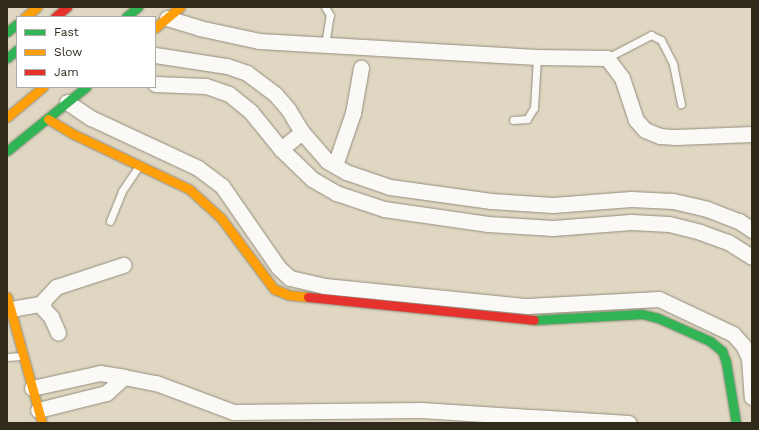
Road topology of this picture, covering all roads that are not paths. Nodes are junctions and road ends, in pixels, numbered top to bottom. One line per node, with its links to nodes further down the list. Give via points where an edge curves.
1 (37, 7): 6 (street)
2 (66, 7): 7 (street)
3 (138, 7): 8 (street)
4 (180, 7): 9 (street)
5 (326, 7): 13 (lane, via 330,14)
6 (26, 16)
7 (56, 16)
8 (127, 16)
9 (167, 18): 11 (street); 13 (street, via 259,41)
10 (16, 25): 12 (street)
11 (156, 27)
12 (7, 32)
13 (325, 45): 16 (street)
14 (16, 51): 17 (street)
15 (156, 55): 19 (street)
16 (536, 57): 18 (street); 29 (lane, via 534,108 527,119)
17 (7, 58)
18 (607, 58): 26 (lane, via 651,35 661,40 673,64); 31 (street, via 622,78 636,120 645,130 660,136 676,137)
19 (193, 63): 22 (street); 30 (street, via 227,66 247,73 263,83 288,109)
20 (361, 68): 36 (street, via 353,113)
21 (156, 84): 22 (street)
22 (186, 86): 32 (street, via 206,86 229,94 251,112)
23 (41, 88): 27 (street)
24 (85, 88): 25 (street)
25 (66, 102): 28 (street); 34 (street, via 91,118)
26 (681, 104)
27 (7, 117)
28 (48, 119): 33 (street); 35 (street, via 71,133)
29 (513, 120)
30 (302, 132): 32 (street); 36 (street, via 327,161)
31 (752, 134)
32 (281, 149): 40 (street, via 312,179 336,193 384,210)
33 (7, 151)
34 (180, 160): 37 (street); 46 (street, via 198,168 222,186 278,267 290,278)
35 (139, 165): 37 (street); 41 (lane, via 122,191)
36 (335, 165): 38 (street, via 346,172 390,187)
37 (170, 180): 46 (street, via 189,189 221,218 274,289 289,295)
38 (412, 191): 39 (street, via 491,201 553,205 631,199); 40 (street)
39 (673, 201): 42 (street); 43 (street, via 707,209 739,221)
40 (409, 214): 42 (street, via 488,224 553,228 631,222)
41 (110, 221)
42 (670, 224): 44 (street, via 728,242)
43 (752, 230)
44 (752, 257)
45 (123, 265): 48 (street, via 56,287 44,300)
46 (324, 293): 49 (street, via 527,306)
47 (9, 303): 48 (street, via 39,304); 51 (street)
48 (43, 307): 50 (street, via 51,317)
49 (574, 312): 55 (street, via 659,299 733,334 743,345 749,358); 56 (street, via 642,314 658,318 710,341 722,351)
50 (58, 334)
51 (24, 355): 52 (lane); 54 (street)
52 (7, 357)
53 (124, 377): 54 (street, via 100,373); 58 (street, via 106,393); 59 (street, via 156,383 233,412 421,410)
54 (32, 388): 58 (street)
55 (752, 397)
56 (734, 405): 57 (street); 61 (street)
57 (752, 405)
58 (40, 417)
59 (468, 418): 60 (street)
60 (629, 423)
61 (736, 423)

